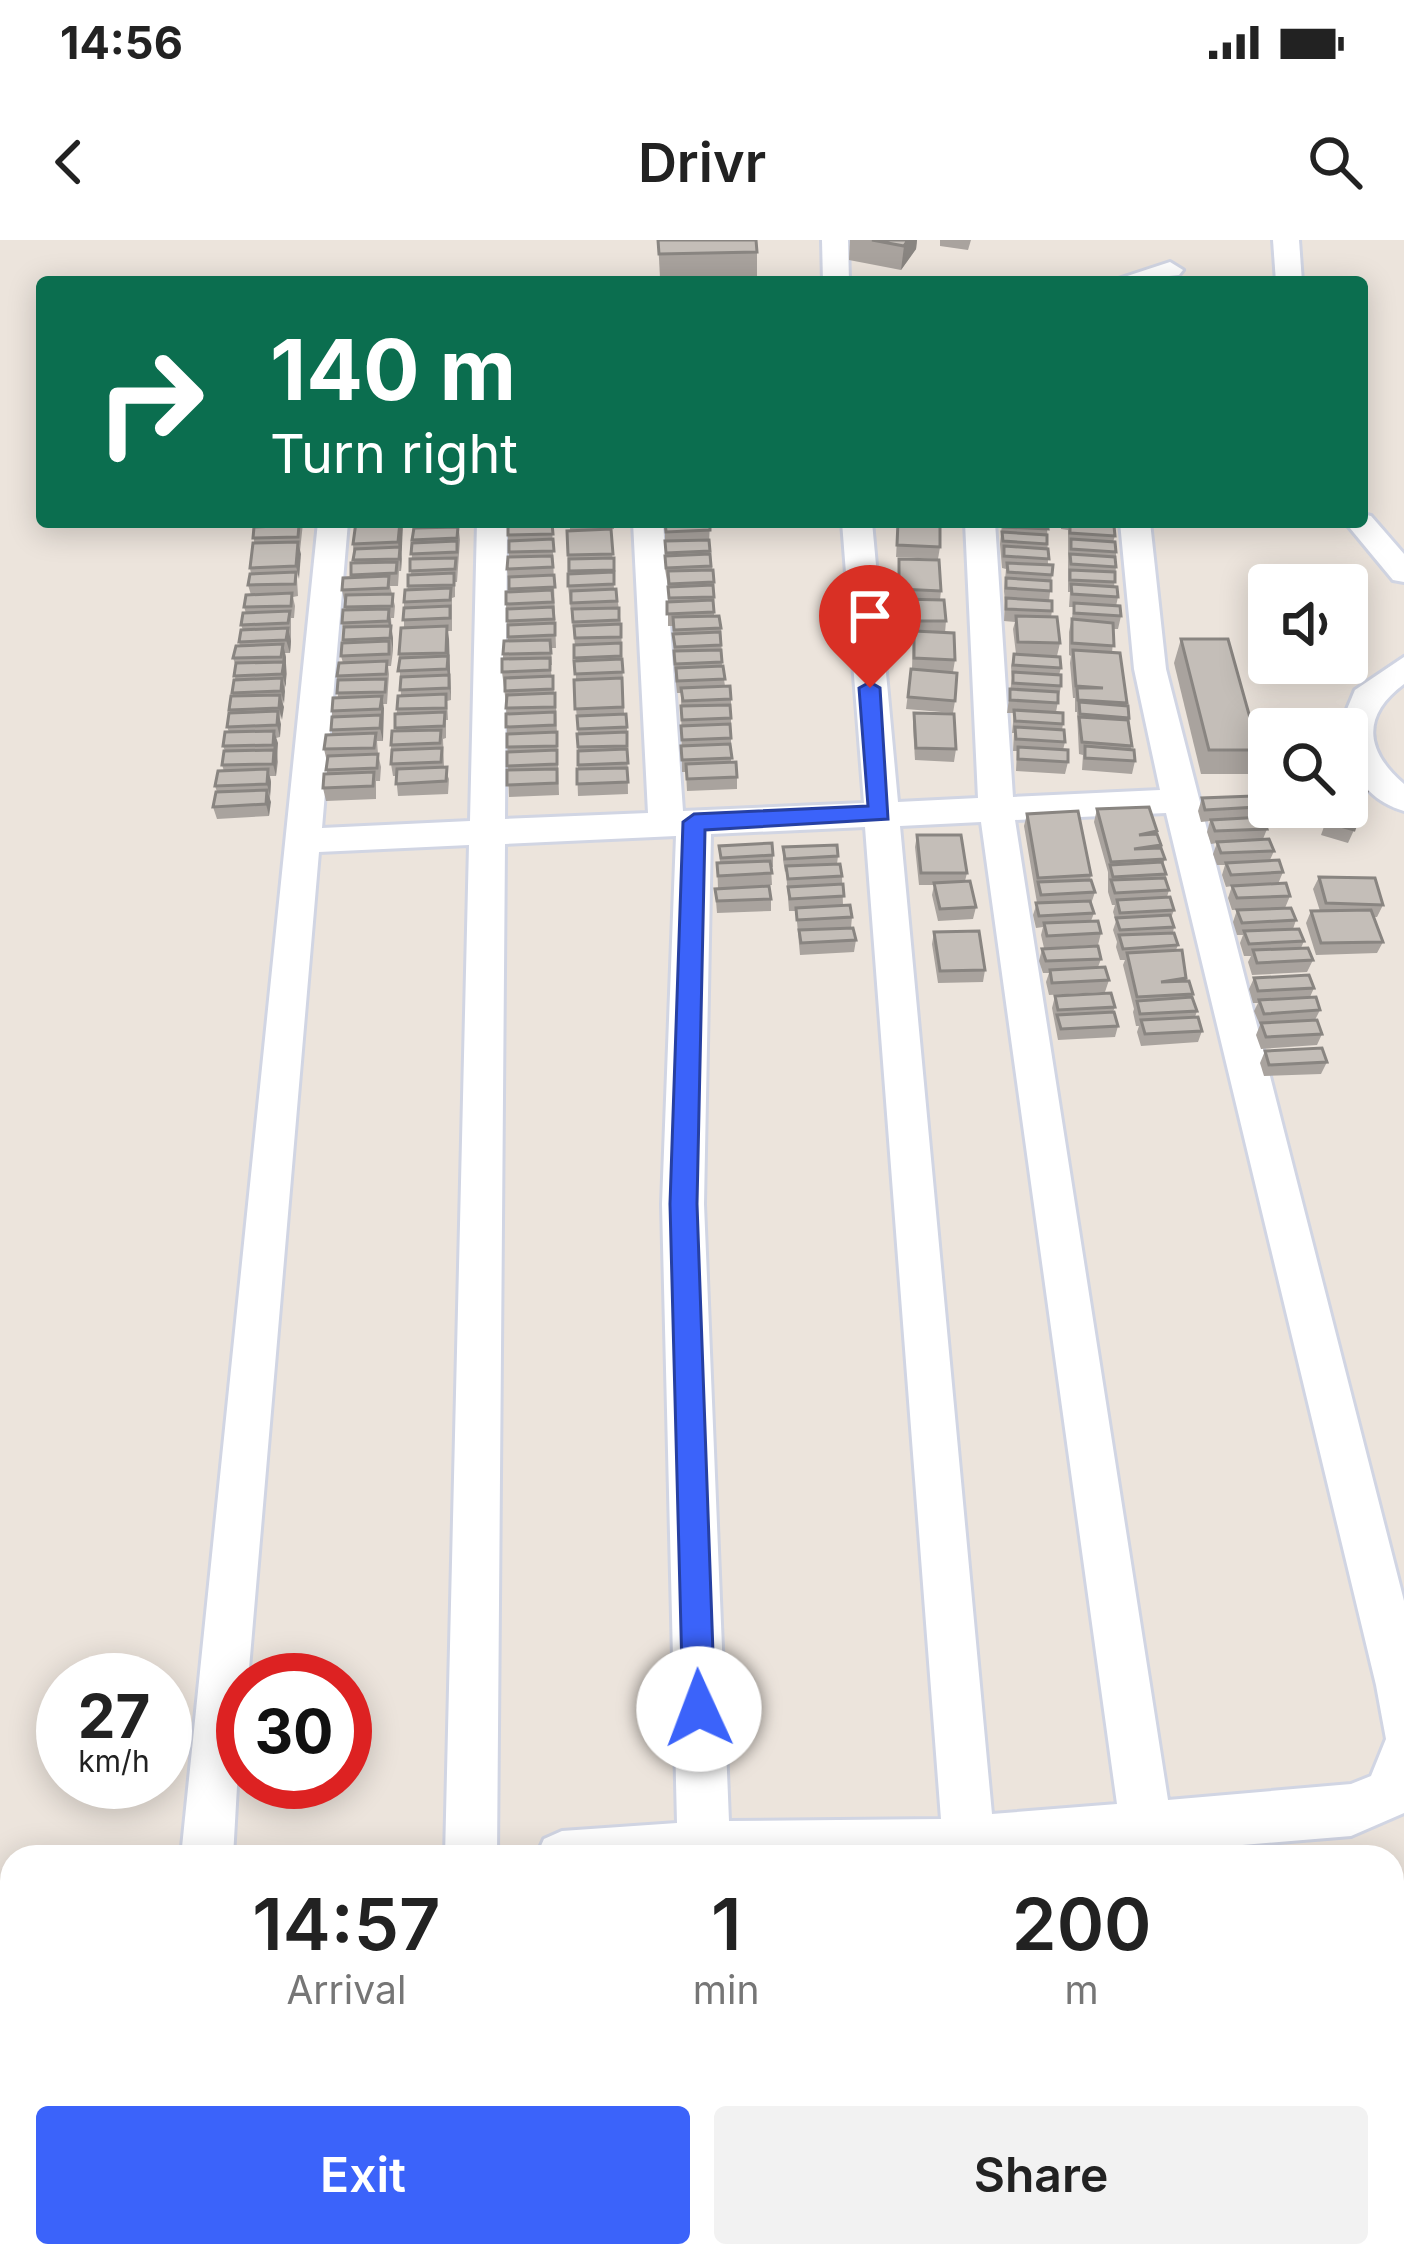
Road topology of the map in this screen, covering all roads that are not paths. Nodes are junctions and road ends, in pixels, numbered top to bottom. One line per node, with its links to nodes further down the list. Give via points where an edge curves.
1 (835, 240): 4 (street)
2 (1286, 240): 6 (street)
3 (1170, 270): 5 (street)
4 (836, 276)
5 (1146, 276)
6 (1288, 276)
7 (332, 528): 22 (street)
8 (492, 528): 21 (street)
9 (648, 528): 20 (street)
10 (856, 528): 19 (street)
11 (980, 528): 18 (street)
12 (1136, 528): 17 (street, via 1150,669)
13 (1365, 528): 14 (street)
14 (1404, 573)
15 (1404, 667): 16 (street, via 1365,700 1354,734 1367,765)
16 (1404, 799)
17 (1180, 801): 18 (street); 23 (street)
18 (996, 808): 19 (street); 25 (street)
19 (880, 813): 20 (street); 29 (street)
20 (680, 824): 21 (street); 28 (street)
21 (487, 835): 22 (street); 27 (street)
22 (299, 841): 26 (street)
23 (1404, 1722)
24 (1404, 1756): 25 (street, via 1389,1793 1351,1810)
25 (1146, 1826): 30 (street)
26 (208, 1845)
27 (471, 1845)
28 (704, 1845)
29 (969, 1845)
30 (993, 1845)

